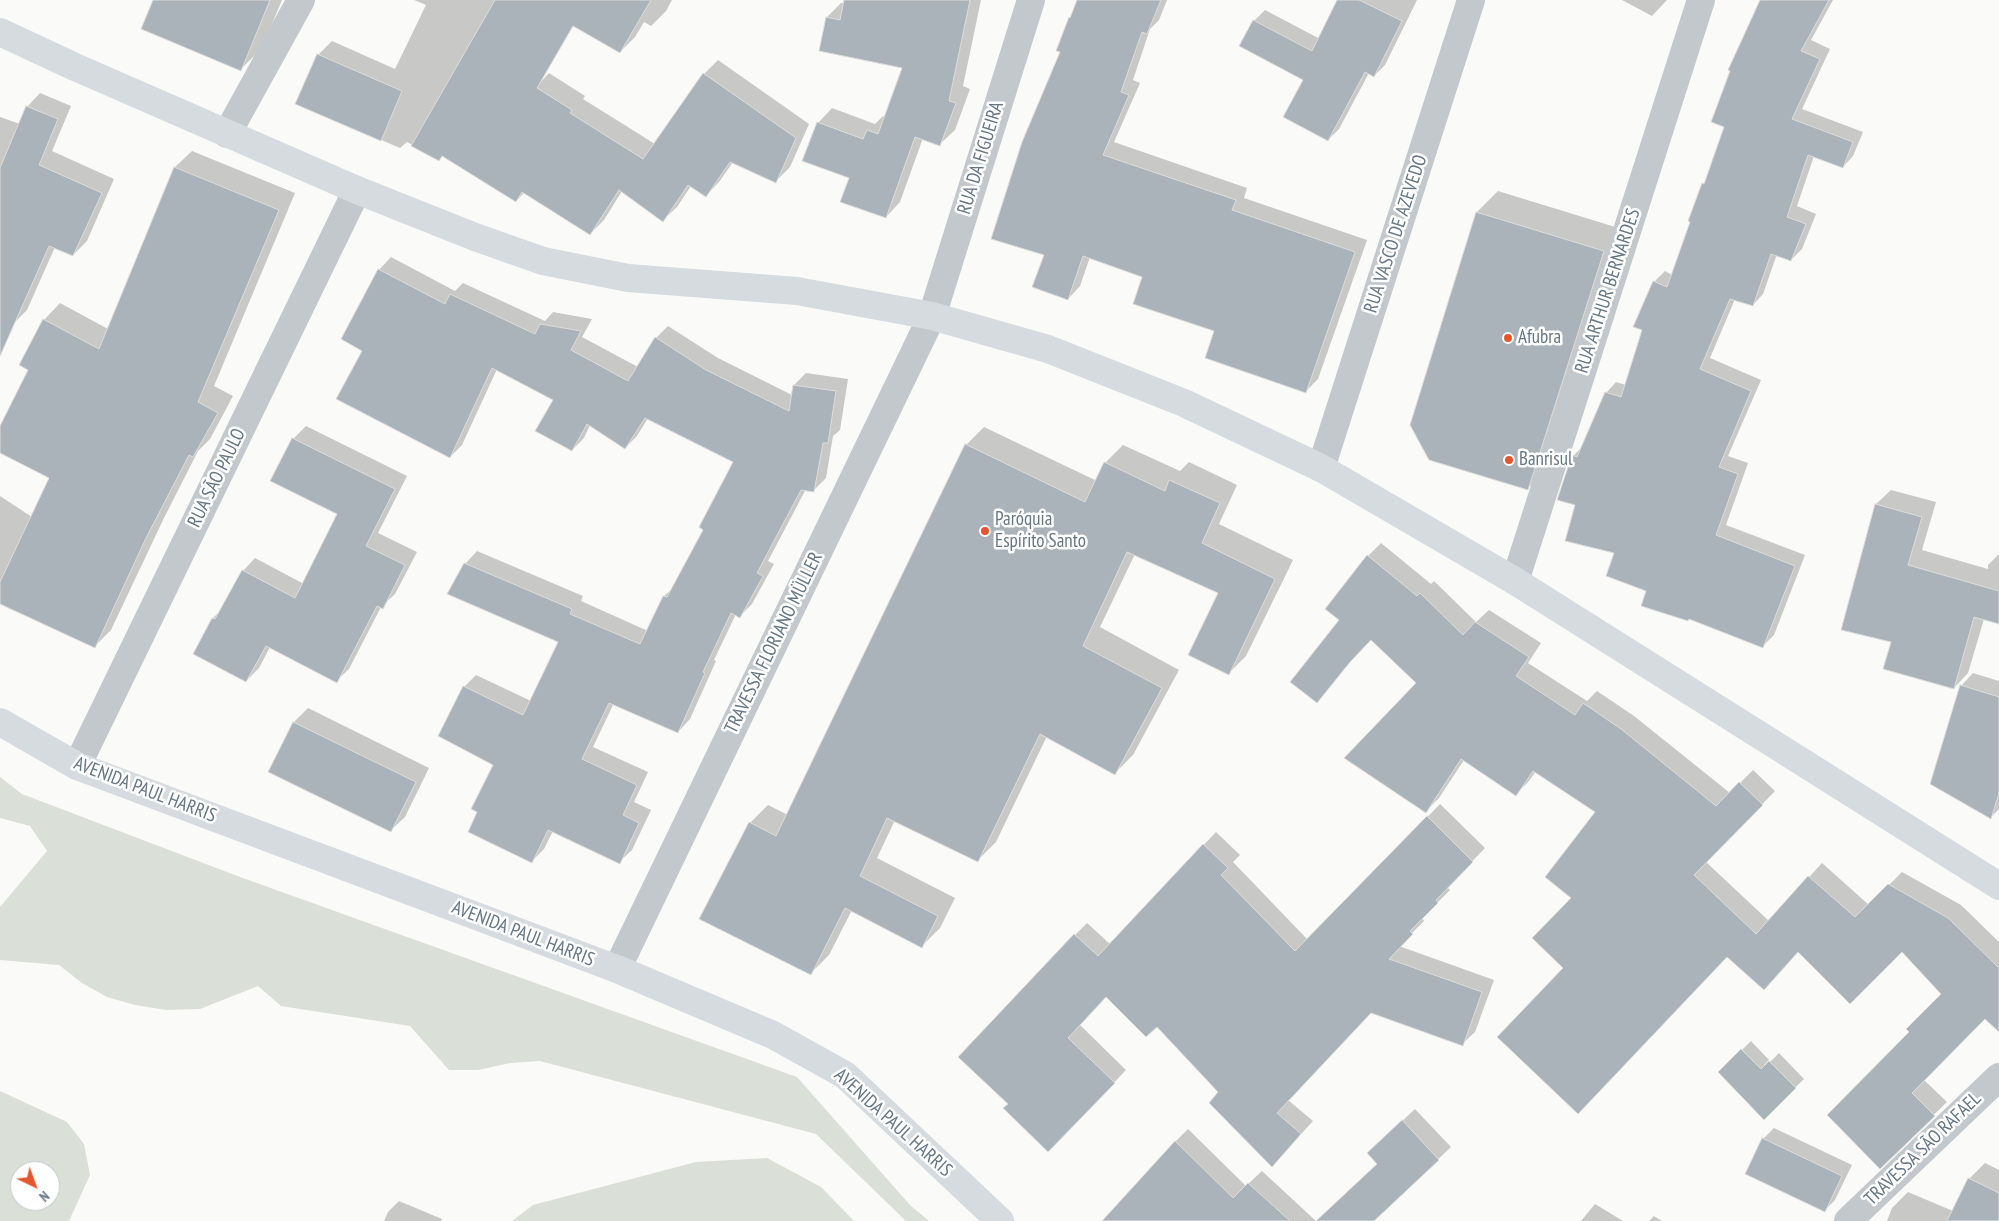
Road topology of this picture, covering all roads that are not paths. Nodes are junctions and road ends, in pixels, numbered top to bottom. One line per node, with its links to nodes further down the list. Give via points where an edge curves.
1 (301, 0): 6 (street)
2 (1031, 0): 8 (street, RUA DA FIGUEIRA)
3 (1471, 0): 9 (street, RUA VASCO DE AZEVEDO)
4 (1701, 0): 10 (street, RUA ARTHUR BERNARDES)
5 (0, 32): 6 (main road)
6 (227, 134): 7 (main road)
7 (357, 190): 8 (main road, via 543,261 628,278 797,291); 12 (street, RUA SÃO PAULO)
8 (932, 316): 9 (main road, via 1048,349 1184,403); 14 (street, TRAVESSA FLORIANO MÜLLER)
9 (1321, 468): 10 (main road)
10 (1515, 581): 13 (main road)
11 (0, 722): 12 (main road, AVENIDA PAUL HARRIS)
12 (77, 766): 14 (main road, AVENIDA PAUL HARRIS)
13 (1999, 886)
14 (617, 970): 16 (main road, AVENIDA PAUL HARRIS, via 773,1035 845,1075)
15 (1999, 1077): 17 (street, TRAVESSA SÃO RAFAEL)
16 (1000, 1221)
17 (1848, 1221)

